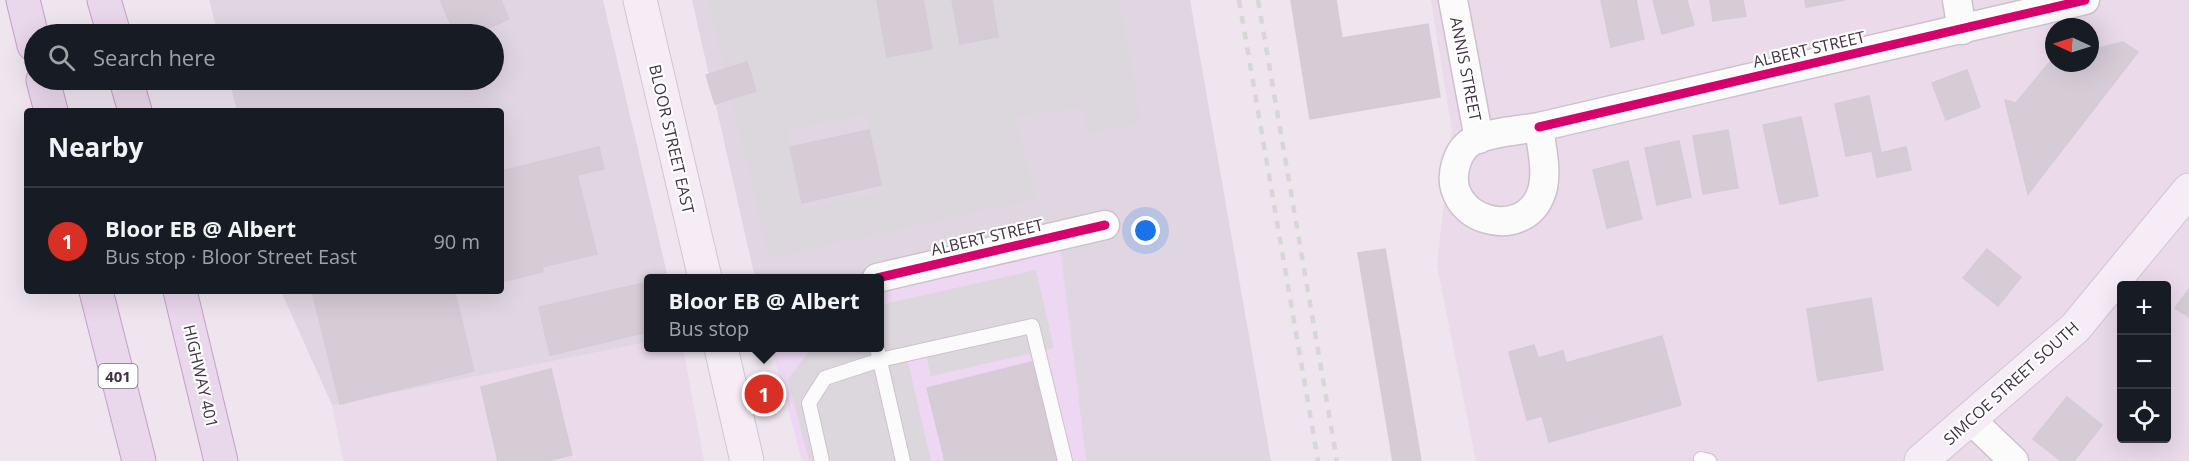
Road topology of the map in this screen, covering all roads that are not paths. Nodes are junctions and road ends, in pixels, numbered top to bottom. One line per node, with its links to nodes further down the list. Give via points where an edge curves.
1 (23, 0): 7 (highway)
2 (104, 0): 8 (highway)
3 (640, 0): 18 (main road, BLOOR STREET EAST)
4 (1453, 0): 15 (street, ANNIS STREET)
5 (1957, 0): 9 (street)
6 (2085, 0): 9 (street, ALBERT STREET)
7 (29, 24)
8 (111, 24)
9 (1962, 30): 14 (street, ALBERT STREET)
10 (46, 90): 12 (highway)
11 (129, 90): 13 (highway)
12 (50, 108)
13 (134, 108)
14 (1539, 127): 15 (street, ALBERT STREET); 15 (street, via 1542,190 1536,204 1511,221 1481,219 1459,199 1454,171 1467,144)
15 (1479, 139)
16 (2189, 190): 24 (main road, SIMCOE STREET SOUTH, via 2075,328)
17 (1105, 225): 19 (street, ALBERT STREET)
18 (704, 274)
19 (884, 277)
20 (97, 294): 25 (highway, 401)
21 (181, 294): 26 (highway, HIGHWAY 401)
22 (722, 352): 27 (main road)
23 (878, 354): 28 (lane, via 825,378 809,403); 29 (lane); 30 (lane, via 1032,326)
24 (1971, 420): 31 (main road, SIMCOE STREET SOUTH); 32 (street)
25 (139, 461)
26 (221, 461)
27 (747, 461)
28 (822, 461)
29 (903, 461)
30 (1065, 461)
31 (1921, 461)
32 (2014, 461)

